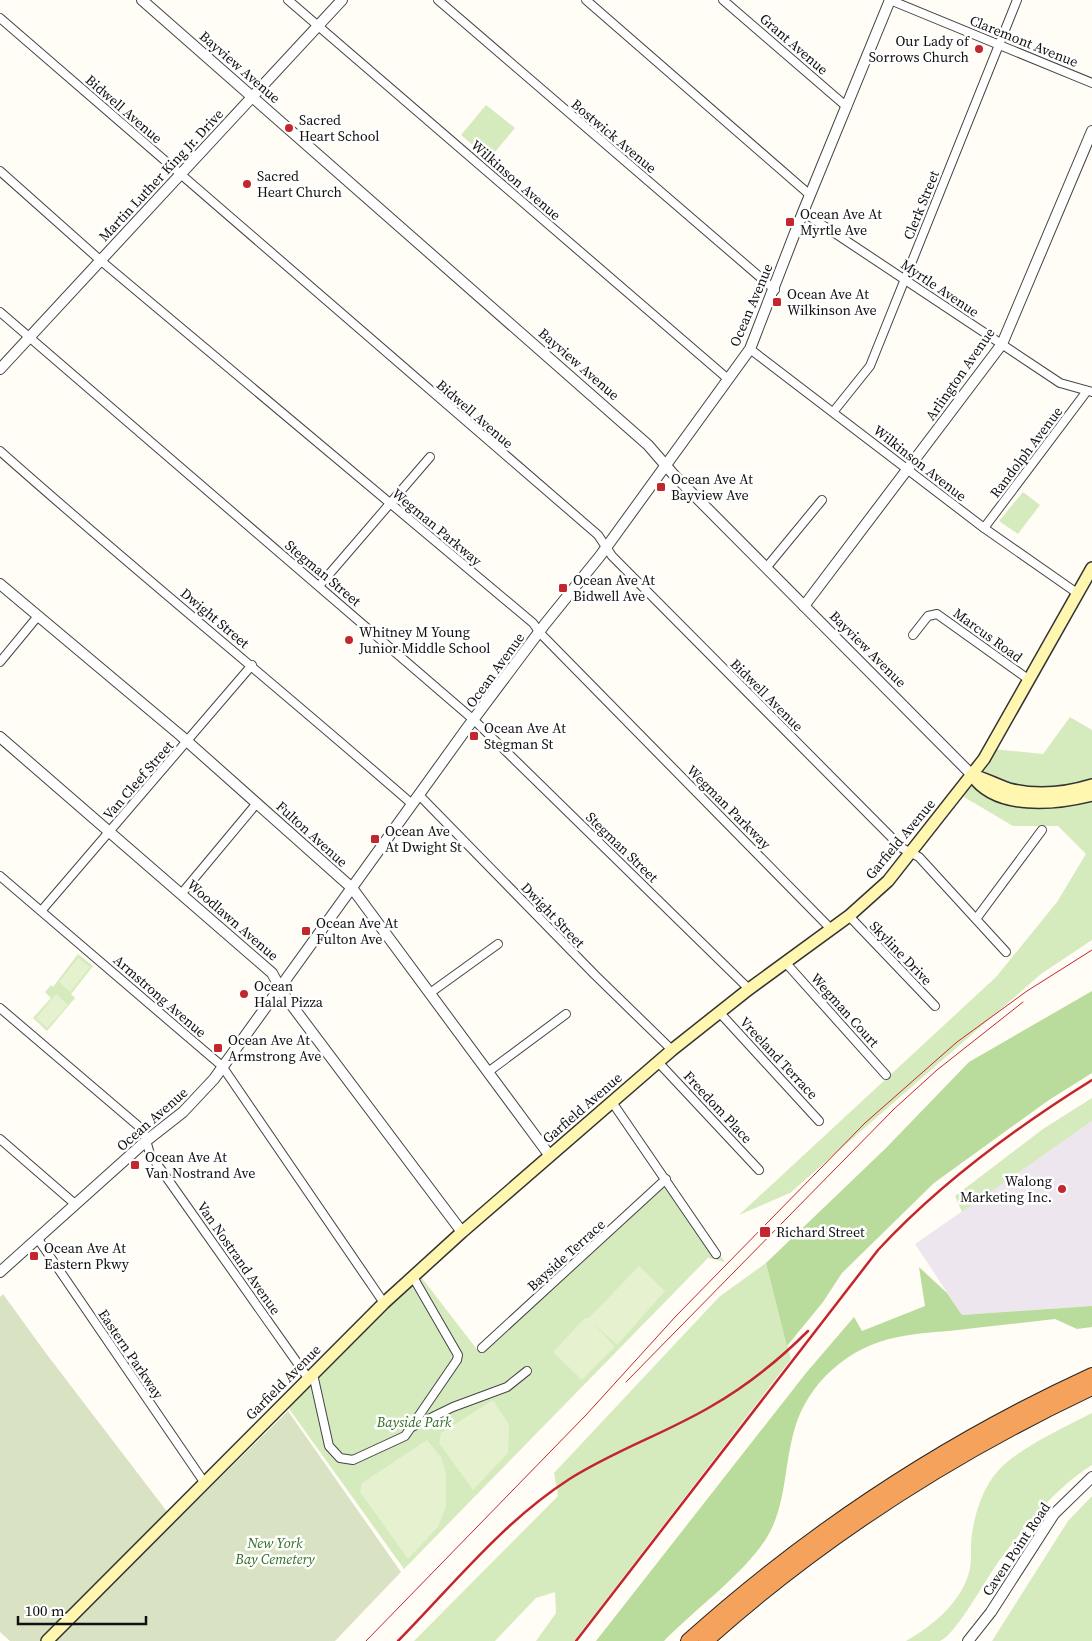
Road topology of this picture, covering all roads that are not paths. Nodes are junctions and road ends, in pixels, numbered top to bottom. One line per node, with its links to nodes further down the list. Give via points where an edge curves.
1 (142, 0): 13 (street, Bayview Avenue)
2 (288, 0): 10 (street, Wilkinson Avenue)
3 (342, 0): 10 (street, Martin Luther King Jr. Drive)
4 (438, 0): 22 (street, Bostwick Avenue)
5 (586, 0): 18 (street)
6 (723, 0): 14 (street, Grant Avenue)
7 (890, 0): 11 (street, Claremont Avenue); 14 (street, Ocean Avenue)
8 (1017, 0): 11 (street, Clerk Street)
9 (0, 18): 17 (street, Bidwell Avenue)
10 (318, 26): 13 (street, Martin Luther King Jr. Drive); 28 (street, Wilkinson Avenue)
11 (999, 44): 12 (street, Claremont Avenue); 21 (street, Clerk Street)
12 (1092, 83)
13 (252, 97): 17 (street, Martin Luther King Jr. Drive); 33 (street, Bayview Avenue, via 641,439)
14 (847, 107): 18 (street, Ocean Avenue)
15 (1092, 132): 25 (street, Arlington Avenue)
16 (0, 171): 20 (street, Wegman Parkway)
17 (180, 175): 20 (street, Martin Luther King Jr. Drive); 38 (street, Bidwell Avenue, via 598,536)
18 (810, 195): 19 (street, Ocean Avenue)
19 (803, 212): 21 (street, Myrtle Avenue); 22 (street, Ocean Avenue)
20 (100, 260): 24 (street, Martin Luther King Jr. Drive); 36 (street, Wegman Parkway)
21 (905, 280): 25 (street, Myrtle Avenue); 30 (street, Clerk Street, via 870,366)
22 (774, 290): 26 (street, Ocean Avenue)
23 (0, 312): 24 (street, Stegman Street)
24 (29, 337): 27 (street, Martin Luther King Jr. Drive); 42 (street, Stegman Street)
25 (1002, 344): 29 (street, Myrtle Avenue, via 1060,383); 34 (street, Arlington Avenue)
26 (750, 349): 28 (street, Ocean Avenue); 30 (street, Wilkinson Avenue)
27 (0, 369)
28 (728, 379): 33 (street, Ocean Avenue)
29 (1090, 391): 37 (street, Randolph Avenue)
30 (834, 411): 34 (street, Wilkinson Avenue)
31 (0, 451): 49 (street, Dwight Street)
32 (430, 457): 36 (street)
33 (665, 464): 38 (street, Ocean Avenue); 39 (street, Bayview Avenue)
34 (908, 469): 37 (street, Wilkinson Avenue); 44 (street, Arlington Avenue)
35 (822, 500): 39 (street)
36 (390, 504): 42 (street); 46 (street, Wegman Parkway, via 533,623)
37 (984, 528): 43 (street, Wilkinson Avenue)
38 (606, 548): 46 (street, Ocean Avenue); 63 (street, Bidwell Avenue, via 902,848)
39 (766, 568): 44 (street, Bayview Avenue)
40 (1092, 568): 43 (main road, Garfield Avenue)
41 (0, 584): 45 (street, Fulton Avenue)
42 (319, 586): 51 (street, Stegman Street)
43 (1077, 594): 50 (main road, Garfield Avenue)
44 (804, 606): 54 (street, Bayview Avenue)
45 (38, 616): 48 (street); 53 (street, Fulton Avenue)
46 (540, 633): 51 (street, Ocean Avenue); 70 (street, Wegman Parkway)
47 (913, 635): 50 (street, Marcus Road, via 928,616 937,614)
48 (0, 662)
49 (252, 665): 53 (street, Van Cleef Street); 60 (street, Dwight Street)
50 (1028, 679): 54 (main road, Garfield Avenue)
51 (475, 721): 56 (street, Ocean Avenue); 75 (street, Stegman Street)
52 (0, 737): 62 (street, Woodlawn Avenue)
53 (186, 743): 59 (street, Fulton Avenue); 62 (street, Van Cleef Street)
54 (972, 775): 58 (main road, Bayview Avenue, via 982,787 1005,798 1032,802); 63 (main road, Garfield Avenue)
55 (1092, 785): 58 (main road, Bayview Avenue)
56 (419, 795): 60 (street, Ocean Avenue); 81 (street, Dwight Street, via 595,976)
57 (1092, 795): 58 (main road, Bayview Avenue)
58 (1058, 796)
59 (257, 803): 65 (street, Fulton Avenue); 66 (street)
60 (412, 804): 65 (street, Ocean Avenue)
61 (1042, 830): 69 (street)
62 (109, 832): 66 (street, Woodlawn Avenue); 67 (street, Van Cleef Street)
63 (911, 853): 68 (main road, Garfield Avenue, via 888,881); 69 (street, Bidwell Avenue, via 919,857)
64 (0, 876): 67 (street, Armstrong Avenue)
65 (352, 888): 74 (street, Ocean Avenue); 76 (street, Fulton Avenue)
66 (182, 893): 74 (street, Woodlawn Avenue, via 272,973)
67 (42, 910): 83 (street, Armstrong Avenue)
68 (849, 916): 70 (main road, Garfield Avenue); 77 (street, Skyline Drive)
69 (976, 919): 72 (street, Bidwell Avenue)
70 (831, 929): 73 (main road, Garfield Avenue)
71 (498, 944): 76 (street)
72 (1006, 952)
73 (785, 962): 75 (main road, Garfield Avenue); 85 (street, Wegman Court)
74 (280, 986): 83 (street, Ocean Avenue); 94 (street, Woodlawn Avenue, via 284,996)
75 (749, 989): 79 (main road, Garfield Avenue)
76 (430, 993): 84 (street, Fulton Avenue)
77 (935, 1006)
78 (0, 1008): 89 (street, Van Nostrand Avenue, via 143,1130)
79 (720, 1013): 81 (main road, Garfield Avenue); 87 (street, Vreeland Terrace)
80 (566, 1014): 84 (street)
81 (672, 1050): 82 (main road, Garfield Avenue)
82 (658, 1062): 86 (main road, Garfield Avenue); 91 (street, Freedom Place)
83 (222, 1066): 89 (street, Ocean Avenue, via 183,1112); 99 (street, Armstrong Avenue)
84 (488, 1072): 90 (street, Fulton Avenue)
85 (886, 1075)
86 (612, 1102): 90 (main road, Garfield Avenue); 92 (street)
87 (819, 1121)
88 (0, 1140): 93 (street)
89 (146, 1141): 93 (street, Ocean Avenue); 103 (street, Van Nostrand Avenue, via 150,1154)
90 (550, 1156): 94 (main road, Garfield Avenue)
91 (759, 1170)
92 (666, 1179): 96 (street); 100 (street, Bayside Terrace)
93 (75, 1204): 95 (street, Ocean Avenue)
94 (462, 1232): 98 (main road, Garfield Avenue)
95 (38, 1239): 97 (street, Ocean Avenue); 107 (street, Eastern Parkway)
96 (716, 1254)
97 (0, 1272)
98 (413, 1277): 99 (main road, Garfield Avenue); 105 (street, via 458,1355)
99 (384, 1303): 103 (main road, Garfield Avenue)
100 (482, 1348)
101 (527, 1371): 105 (street, via 507,1387 453,1407)
102 (1092, 1375): 109 (highway, via 978,1433 880,1492 781,1563)
103 (310, 1376): 105 (street, via 328,1446 340,1458 354,1460 404,1436); 107 (main road, Garfield Avenue)
104 (1092, 1388): 110 (highway, via 996,1436 889,1500 796,1567)
105 (412, 1427)
106 (1092, 1477): 111 (street, Caven Point Road, via 1054,1514 991,1612)
107 (204, 1482): 108 (main road, Garfield Avenue)
108 (47, 1641)
109 (688, 1641)
110 (706, 1641)
111 (968, 1641)

